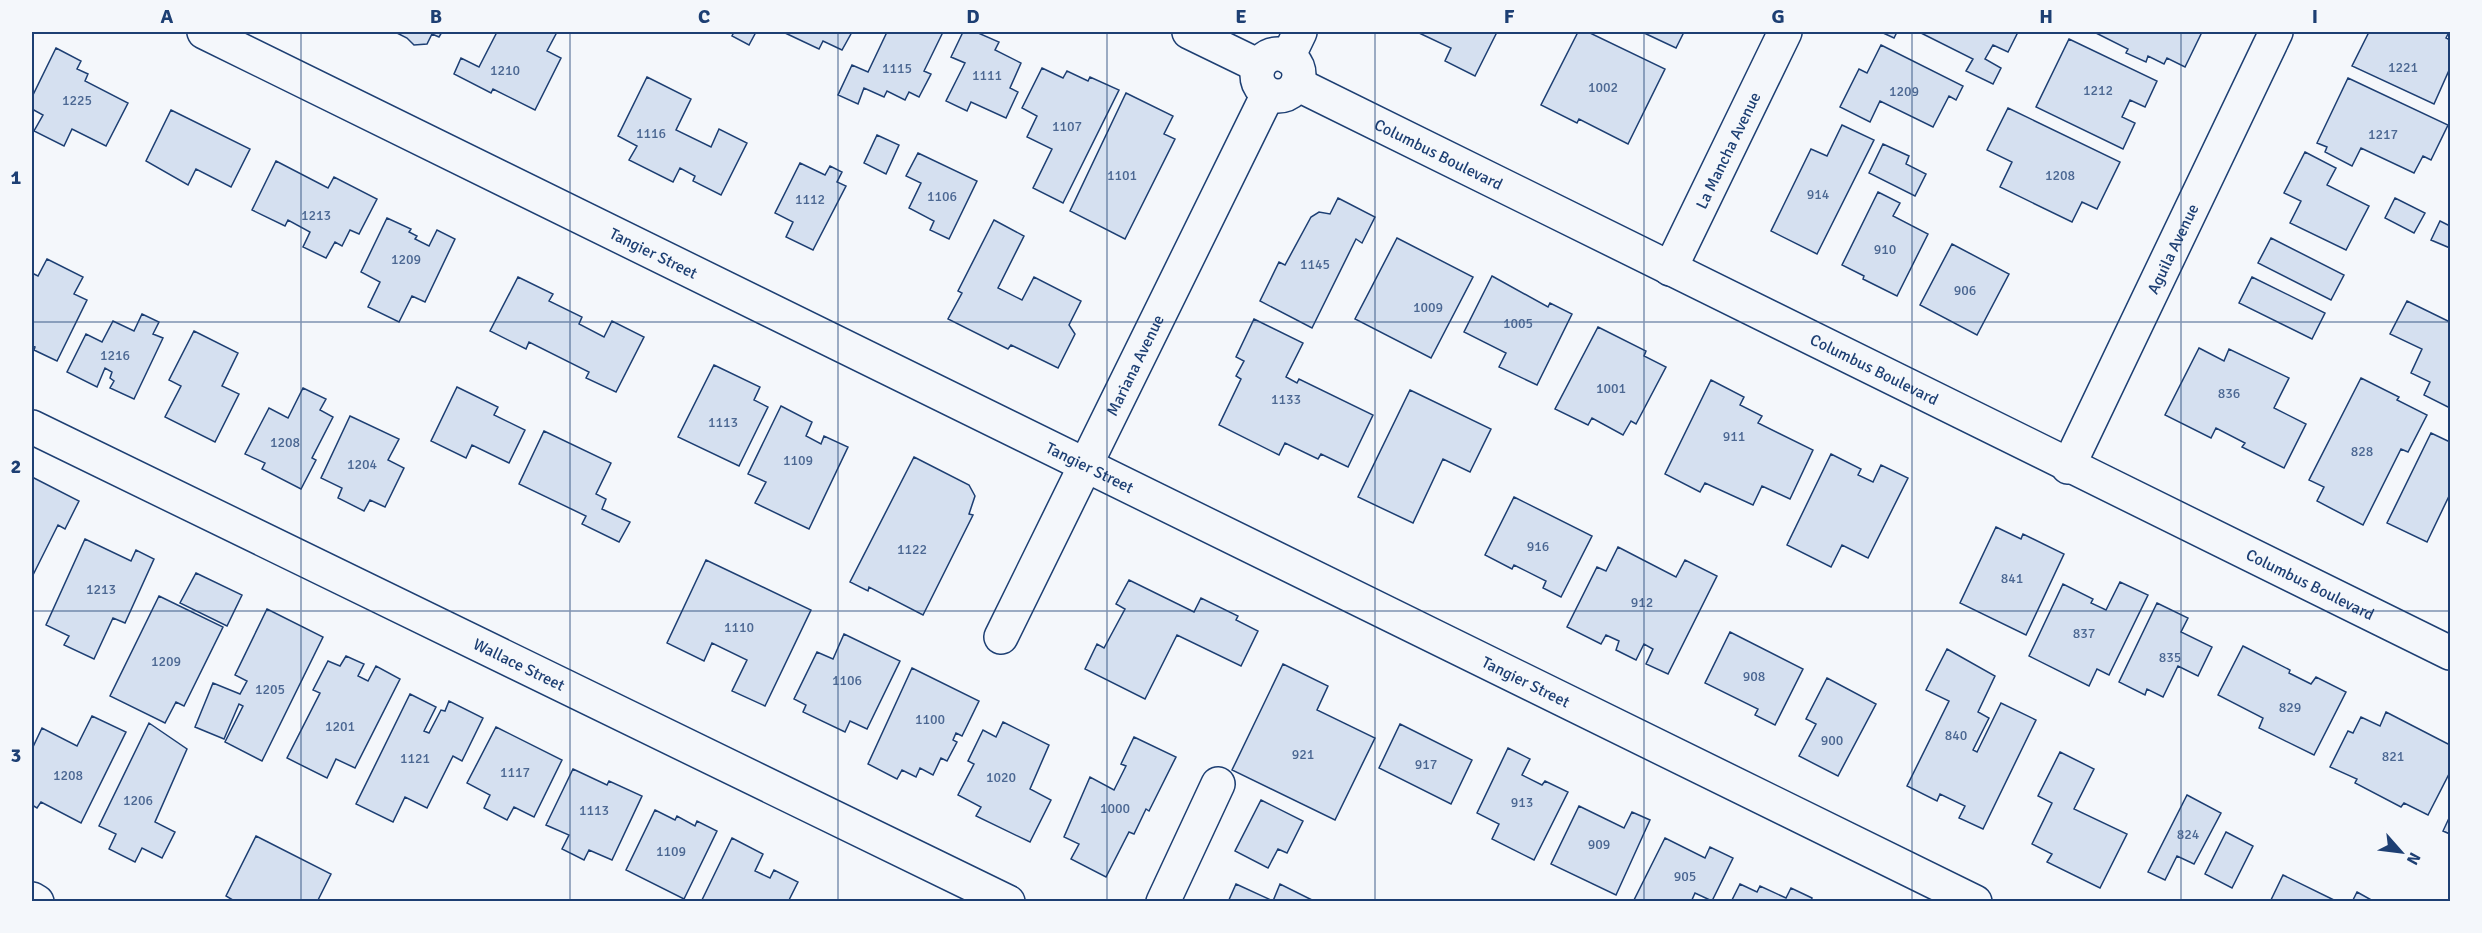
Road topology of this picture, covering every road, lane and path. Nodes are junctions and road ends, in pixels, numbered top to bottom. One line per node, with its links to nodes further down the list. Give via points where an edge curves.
1 (204, 32): 8 (street, Tangier Street)
2 (1189, 32): 5 (street, Columbus Boulevard)
3 (1785, 32): 6 (street, La Mancha Avenue)
4 (2276, 32): 9 (street, Aguila Avenue)
5 (1283, 66): 6 (street, Columbus Boulevard); 8 (street, Mariana Avenue)
6 (1670, 269): 9 (street, Columbus Boulevard)
7 (32, 427): 15 (street, Wallace Street)
8 (1086, 464): 10 (street, Mariana Avenue); 17 (street, Tangier Street)
9 (2068, 466): 11 (street, Columbus Boulevard)
10 (1001, 637)
11 (2451, 653)
12 (1218, 784): 16 (street)
13 (32, 899): 14 (street)
14 (38, 902)
15 (1008, 902)
16 (1163, 902)
17 (1976, 902)

